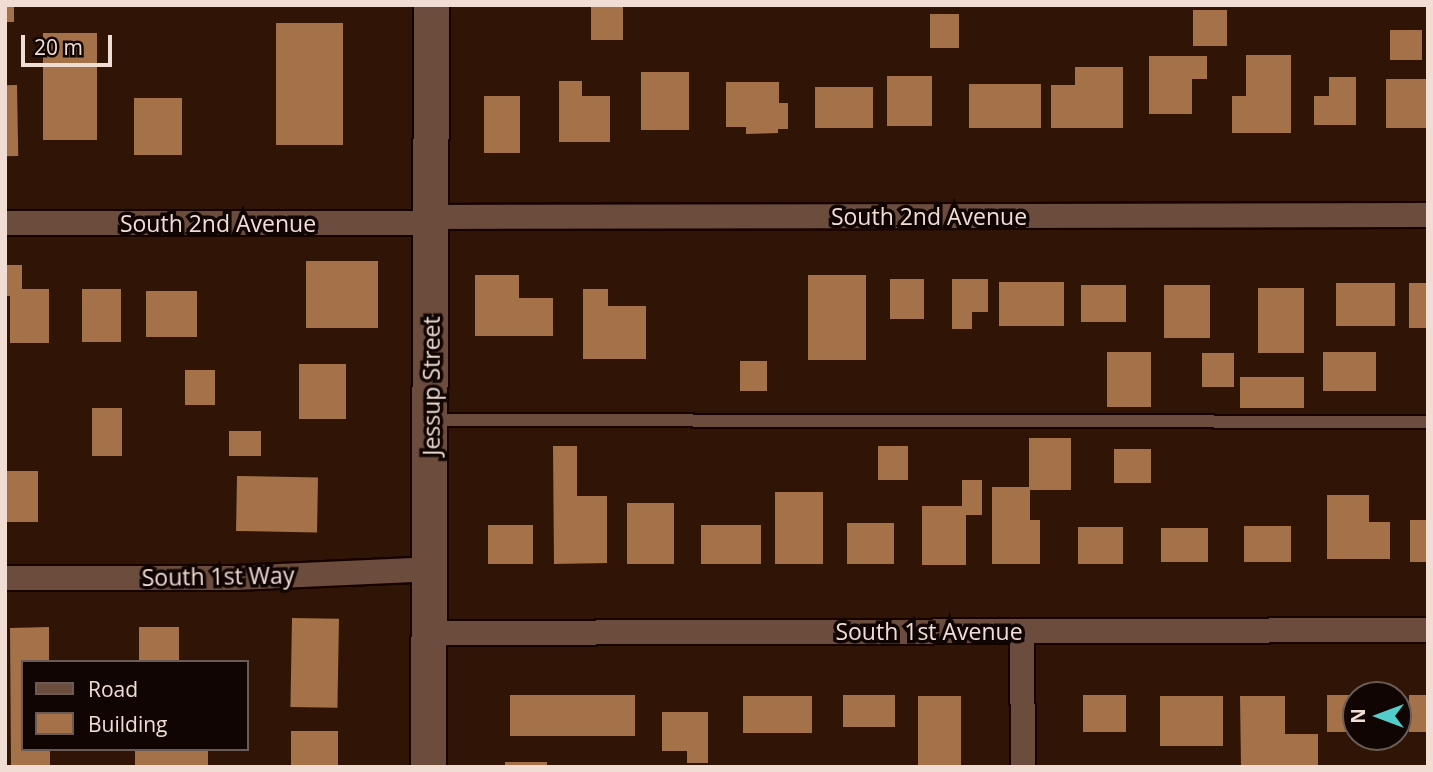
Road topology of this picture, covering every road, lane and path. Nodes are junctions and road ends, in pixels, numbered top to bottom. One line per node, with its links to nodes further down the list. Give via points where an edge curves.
1 (431, 5): 3 (street, Jessup Street)
2 (1428, 215): 3 (street, South 2nd Avenue)
3 (431, 220): 4 (street, South 2nd Avenue); 5 (street, Jessup Street)
4 (5, 223)
5 (431, 421): 6 (lane); 7 (street, Jessup Street)
6 (1428, 422)
7 (430, 569): 8 (street, South 1st Way, via 235,578); 11 (street, Jessup Street)
8 (5, 578)
9 (1428, 630): 10 (street, South 1st Avenue)
10 (1022, 631): 11 (street, South 1st Avenue); 13 (street)
11 (429, 633): 12 (street, Jessup Street)
12 (428, 767)
13 (1023, 767)

